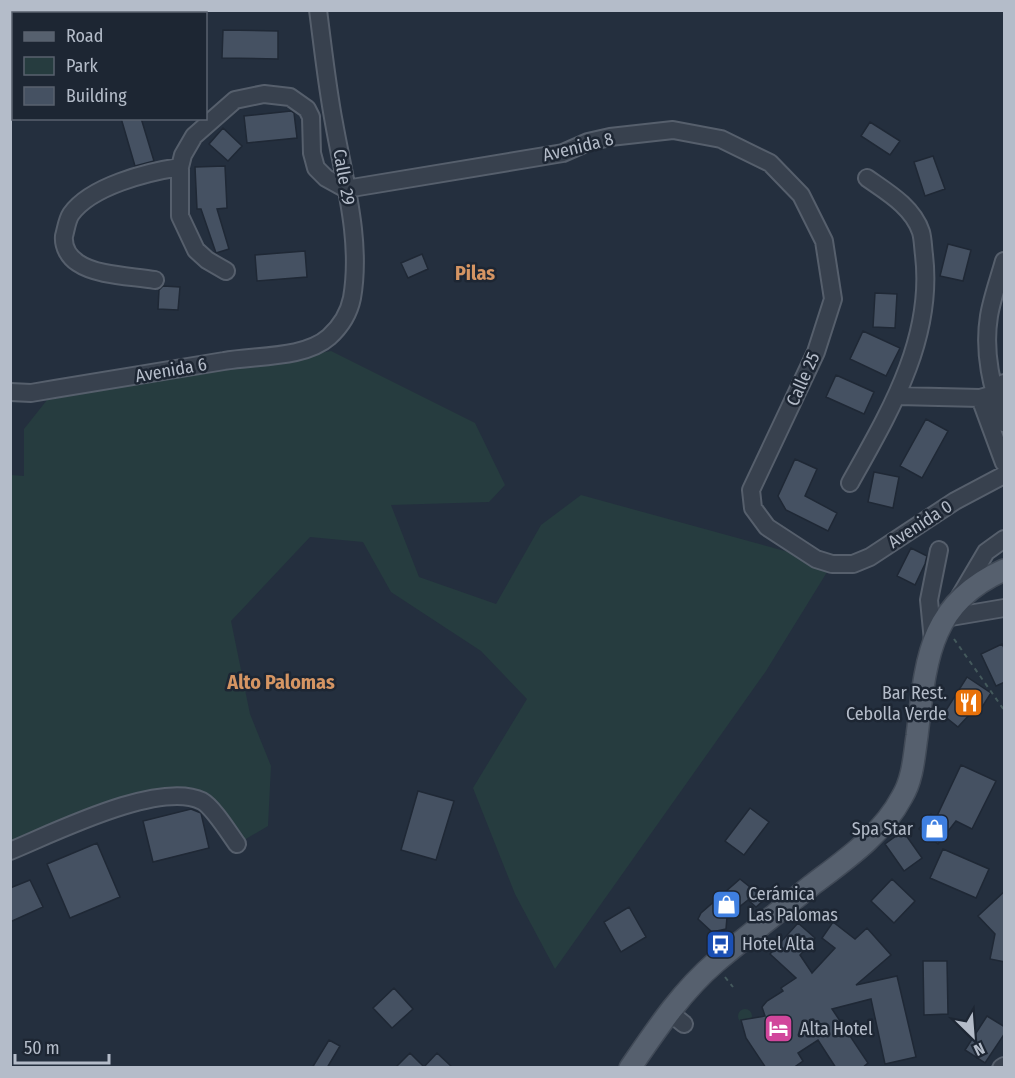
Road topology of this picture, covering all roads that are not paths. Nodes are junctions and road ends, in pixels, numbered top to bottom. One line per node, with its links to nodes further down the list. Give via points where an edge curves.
1 (318, 10): 5 (street, Calle 29)
2 (770, 163): 5 (street, Avenida 8, via 721,139 673,130 610,137 563,153); 19 (street, Calle 25, via 801,195 824,241 832,299 816,352 751,490 753,508 767,527 816,559)
3 (180, 167): 5 (street, via 194,136 235,100 264,94 290,97 307,109 311,117 316,168); 7 (street, via 180,216 196,250); 8 (street, via 152,171 115,184 80,204 69,216 66,227 63,242 78,264)
4 (867, 178): 12 (street, via 903,203 921,231 925,293 918,335)
5 (346, 189): 9 (street, Calle 29, via 355,267 351,301 346,316)
6 (1005, 261): 11 (street, via 986,338)
7 (226, 271)
8 (155, 280)
9 (328, 337): 10 (street, Avenida 6, via 314,346 285,354 232,359 31,393)
10 (10, 392)
11 (993, 392): 12 (street); 13 (street); 14 (street)
12 (898, 396): 16 (street)
13 (1005, 423)
14 (1005, 463)
15 (1005, 475): 19 (street, Avenida 0, via 955,501 870,557 853,564)
16 (850, 483)
17 (1005, 539): 21 (street, via 986,552)
18 (939, 550): 23 (street, via 929,600)
19 (832, 564)
20 (1005, 570): 21 (main road)
21 (960, 597): 23 (main road)
22 (1005, 608): 23 (street)
23 (940, 628): 26 (main road, via 924,676 913,768 903,796 886,823 715,963 682,995 676,1018)
24 (237, 844): 25 (street, via 205,802 178,797 150,798)
25 (10, 851)
26 (630, 1068)

